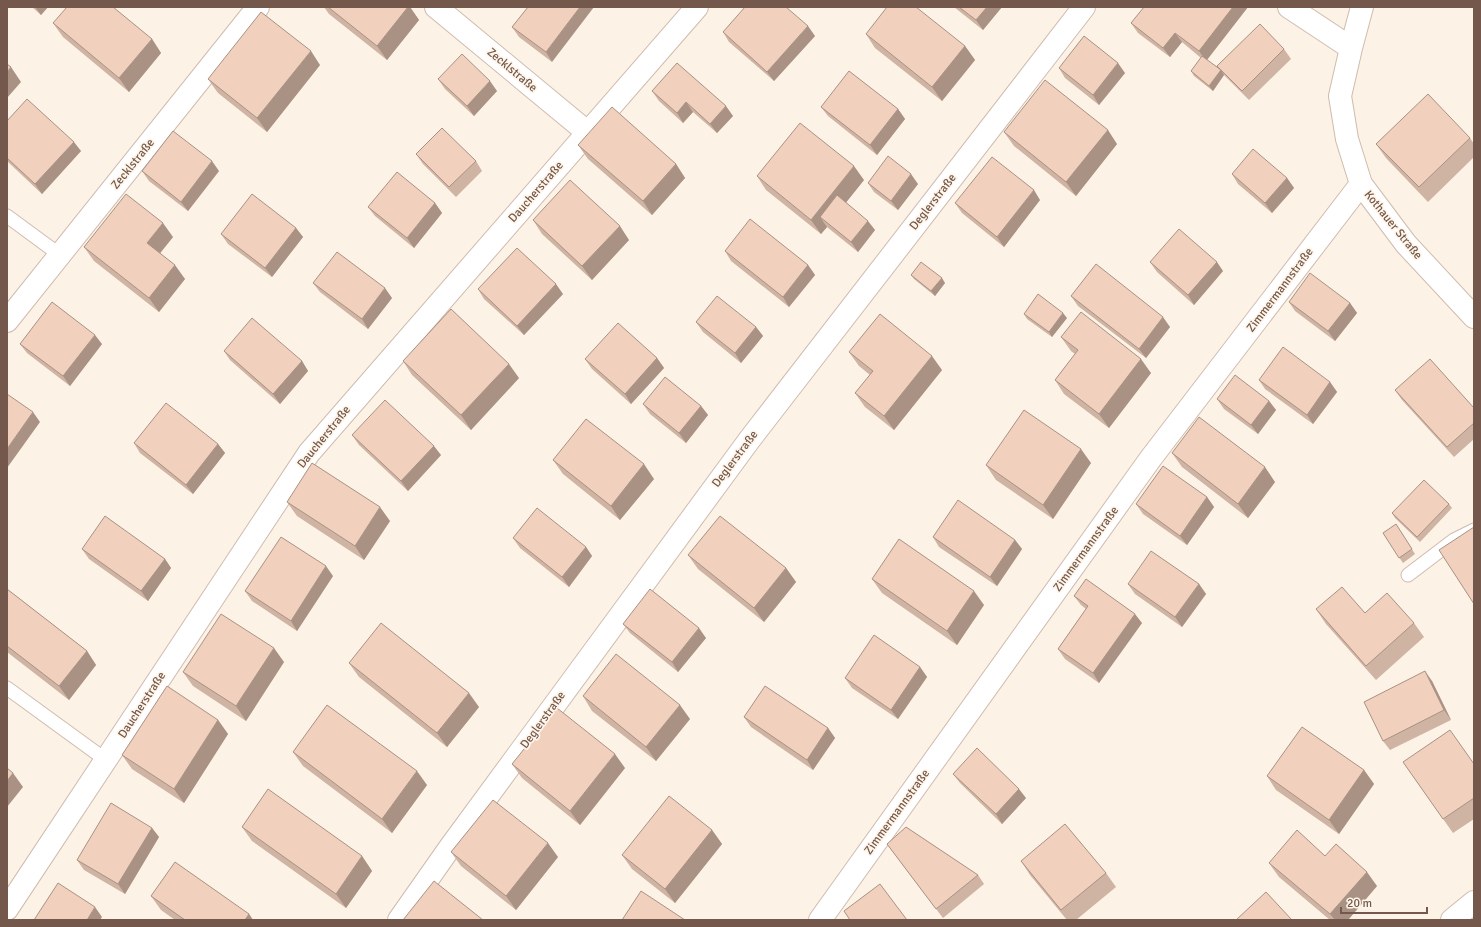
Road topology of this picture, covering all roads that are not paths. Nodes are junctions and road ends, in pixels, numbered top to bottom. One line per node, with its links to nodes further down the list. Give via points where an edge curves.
1 (258, 7): 11 (street, Zecklstraße)
2 (436, 7): 8 (street, Zecklstraße)
3 (697, 7): 8 (street, Daucherstraße)
4 (1084, 7): 20 (street, Deglerstraße, via 750,439)
5 (1289, 7): 7 (street)
6 (1362, 7): 7 (street, Kothauer Straße)
7 (1351, 48): 9 (street, Kothauer Straße, via 1340,96 1347,139)
8 (587, 132): 17 (street, Daucherstraße, via 309,453)
9 (1361, 184): 12 (street, Kothauer Straße, via 1406,244); 21 (street, Zimmermannstraße, via 1152,458)
10 (7, 216): 11 (lane)
11 (60, 255): 13 (street, Zecklstraße)
12 (1474, 317)
13 (7, 321)
14 (1474, 530): 15 (lane, via 1454,540)
15 (1408, 575)
16 (7, 688): 17 (lane)
17 (106, 760): 19 (street, Daucherstraße)
18 (1474, 902): 22 (street)
19 (7, 909)
20 (399, 920)
21 (820, 920)
22 (1452, 920)

